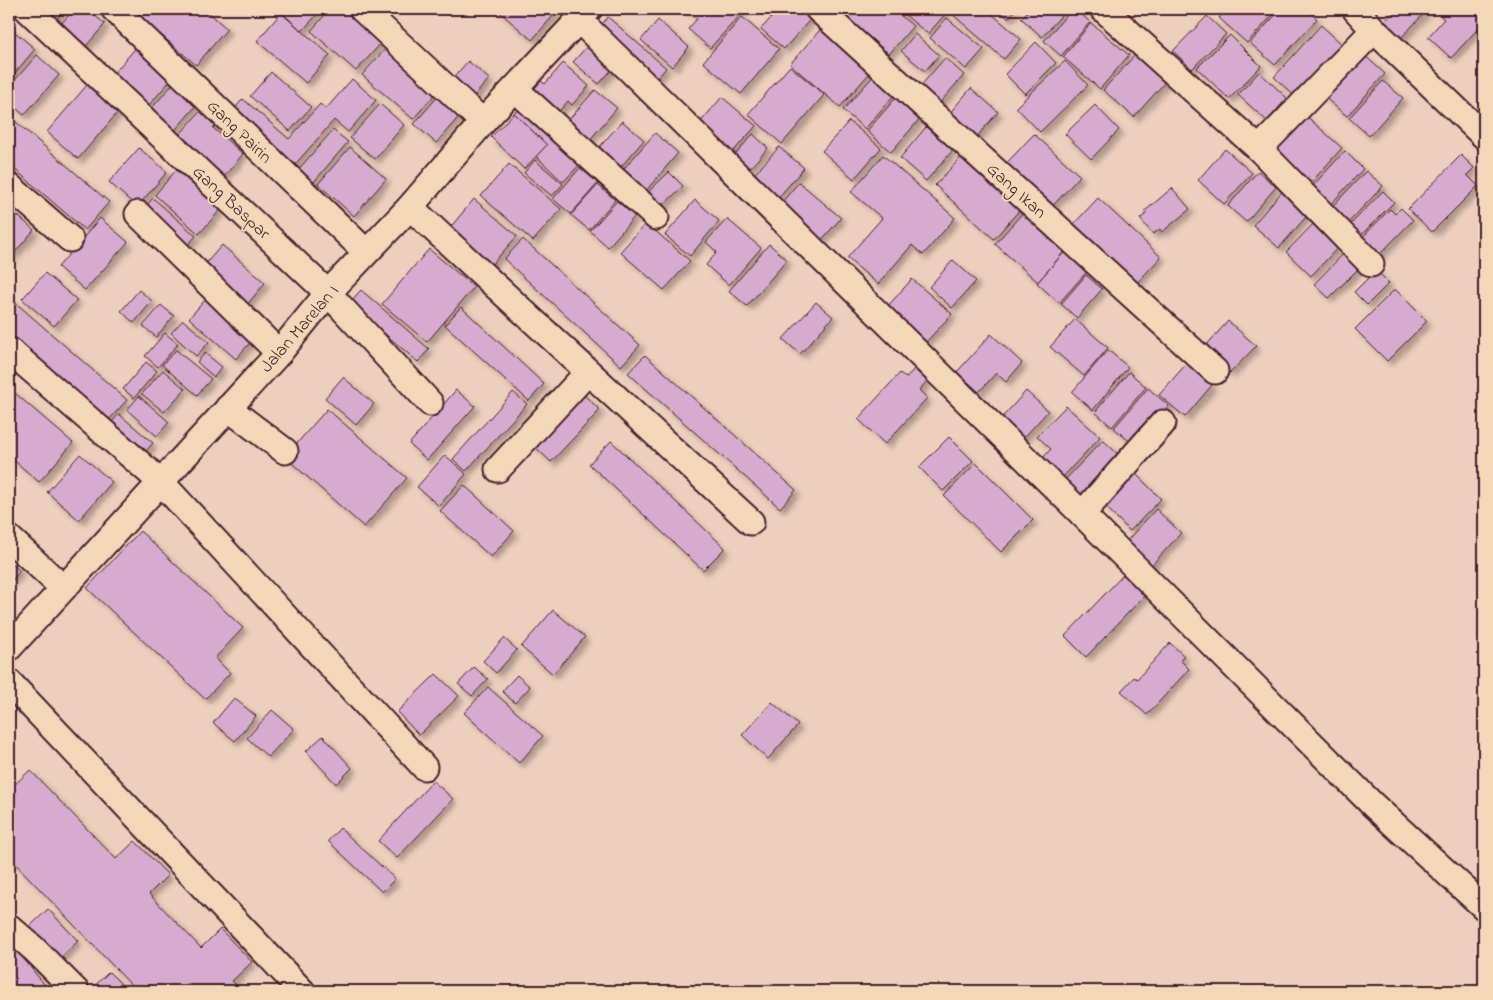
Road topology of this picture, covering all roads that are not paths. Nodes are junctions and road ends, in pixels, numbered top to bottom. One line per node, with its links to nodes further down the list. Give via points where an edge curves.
1 (27, 9): 20 (street, Gang Baspar)
2 (114, 9): 18 (street, Gang Pairin)
3 (362, 9): 10 (street)
4 (818, 9): 23 (street, Gang Ikan)
5 (1103, 9): 12 (street)
6 (1355, 9): 8 (street)
7 (584, 14): 9 (street, Jalan Marelan I); 31 (street)
8 (1374, 30): 11 (street); 12 (street)
9 (515, 89): 10 (street, Jalan Marelan I); 16 (street)
10 (483, 122): 14 (street, Jalan Marelan I)
11 (1484, 136)
12 (1259, 149): 19 (street)
13 (9, 186): 17 (street)
14 (410, 207): 18 (street, Jalan Marelan I); 24 (street)
15 (138, 214): 22 (street)
16 (656, 216)
17 (70, 239)
18 (366, 252): 20 (street, Jalan Marelan I)
19 (1371, 264)
20 (328, 293): 22 (street, Jalan Marelan I); 25 (street, Gang Baspar)
21 (9, 350): 30 (street)
22 (278, 353): 26 (street, Jalan Marelan I)
23 (1215, 371)
24 (588, 372): 29 (street); 32 (street)
25 (430, 403)
26 (228, 408): 28 (street); 30 (street, Jalan Marelan I)
27 (1163, 423): 31 (street)
28 (285, 451)
29 (498, 469)
30 (161, 482): 34 (street, Jalan Marelan I); 37 (street)
31 (1082, 514): 38 (street, via 1373,805)
32 (751, 522)
33 (9, 538): 34 (street)
34 (63, 588): 35 (street, Jalan Marelan I)
35 (9, 648)
36 (9, 682): 41 (street)
37 (424, 767)
38 (1484, 907)
39 (9, 927): 40 (street)
40 (76, 991)
41 (302, 991)

